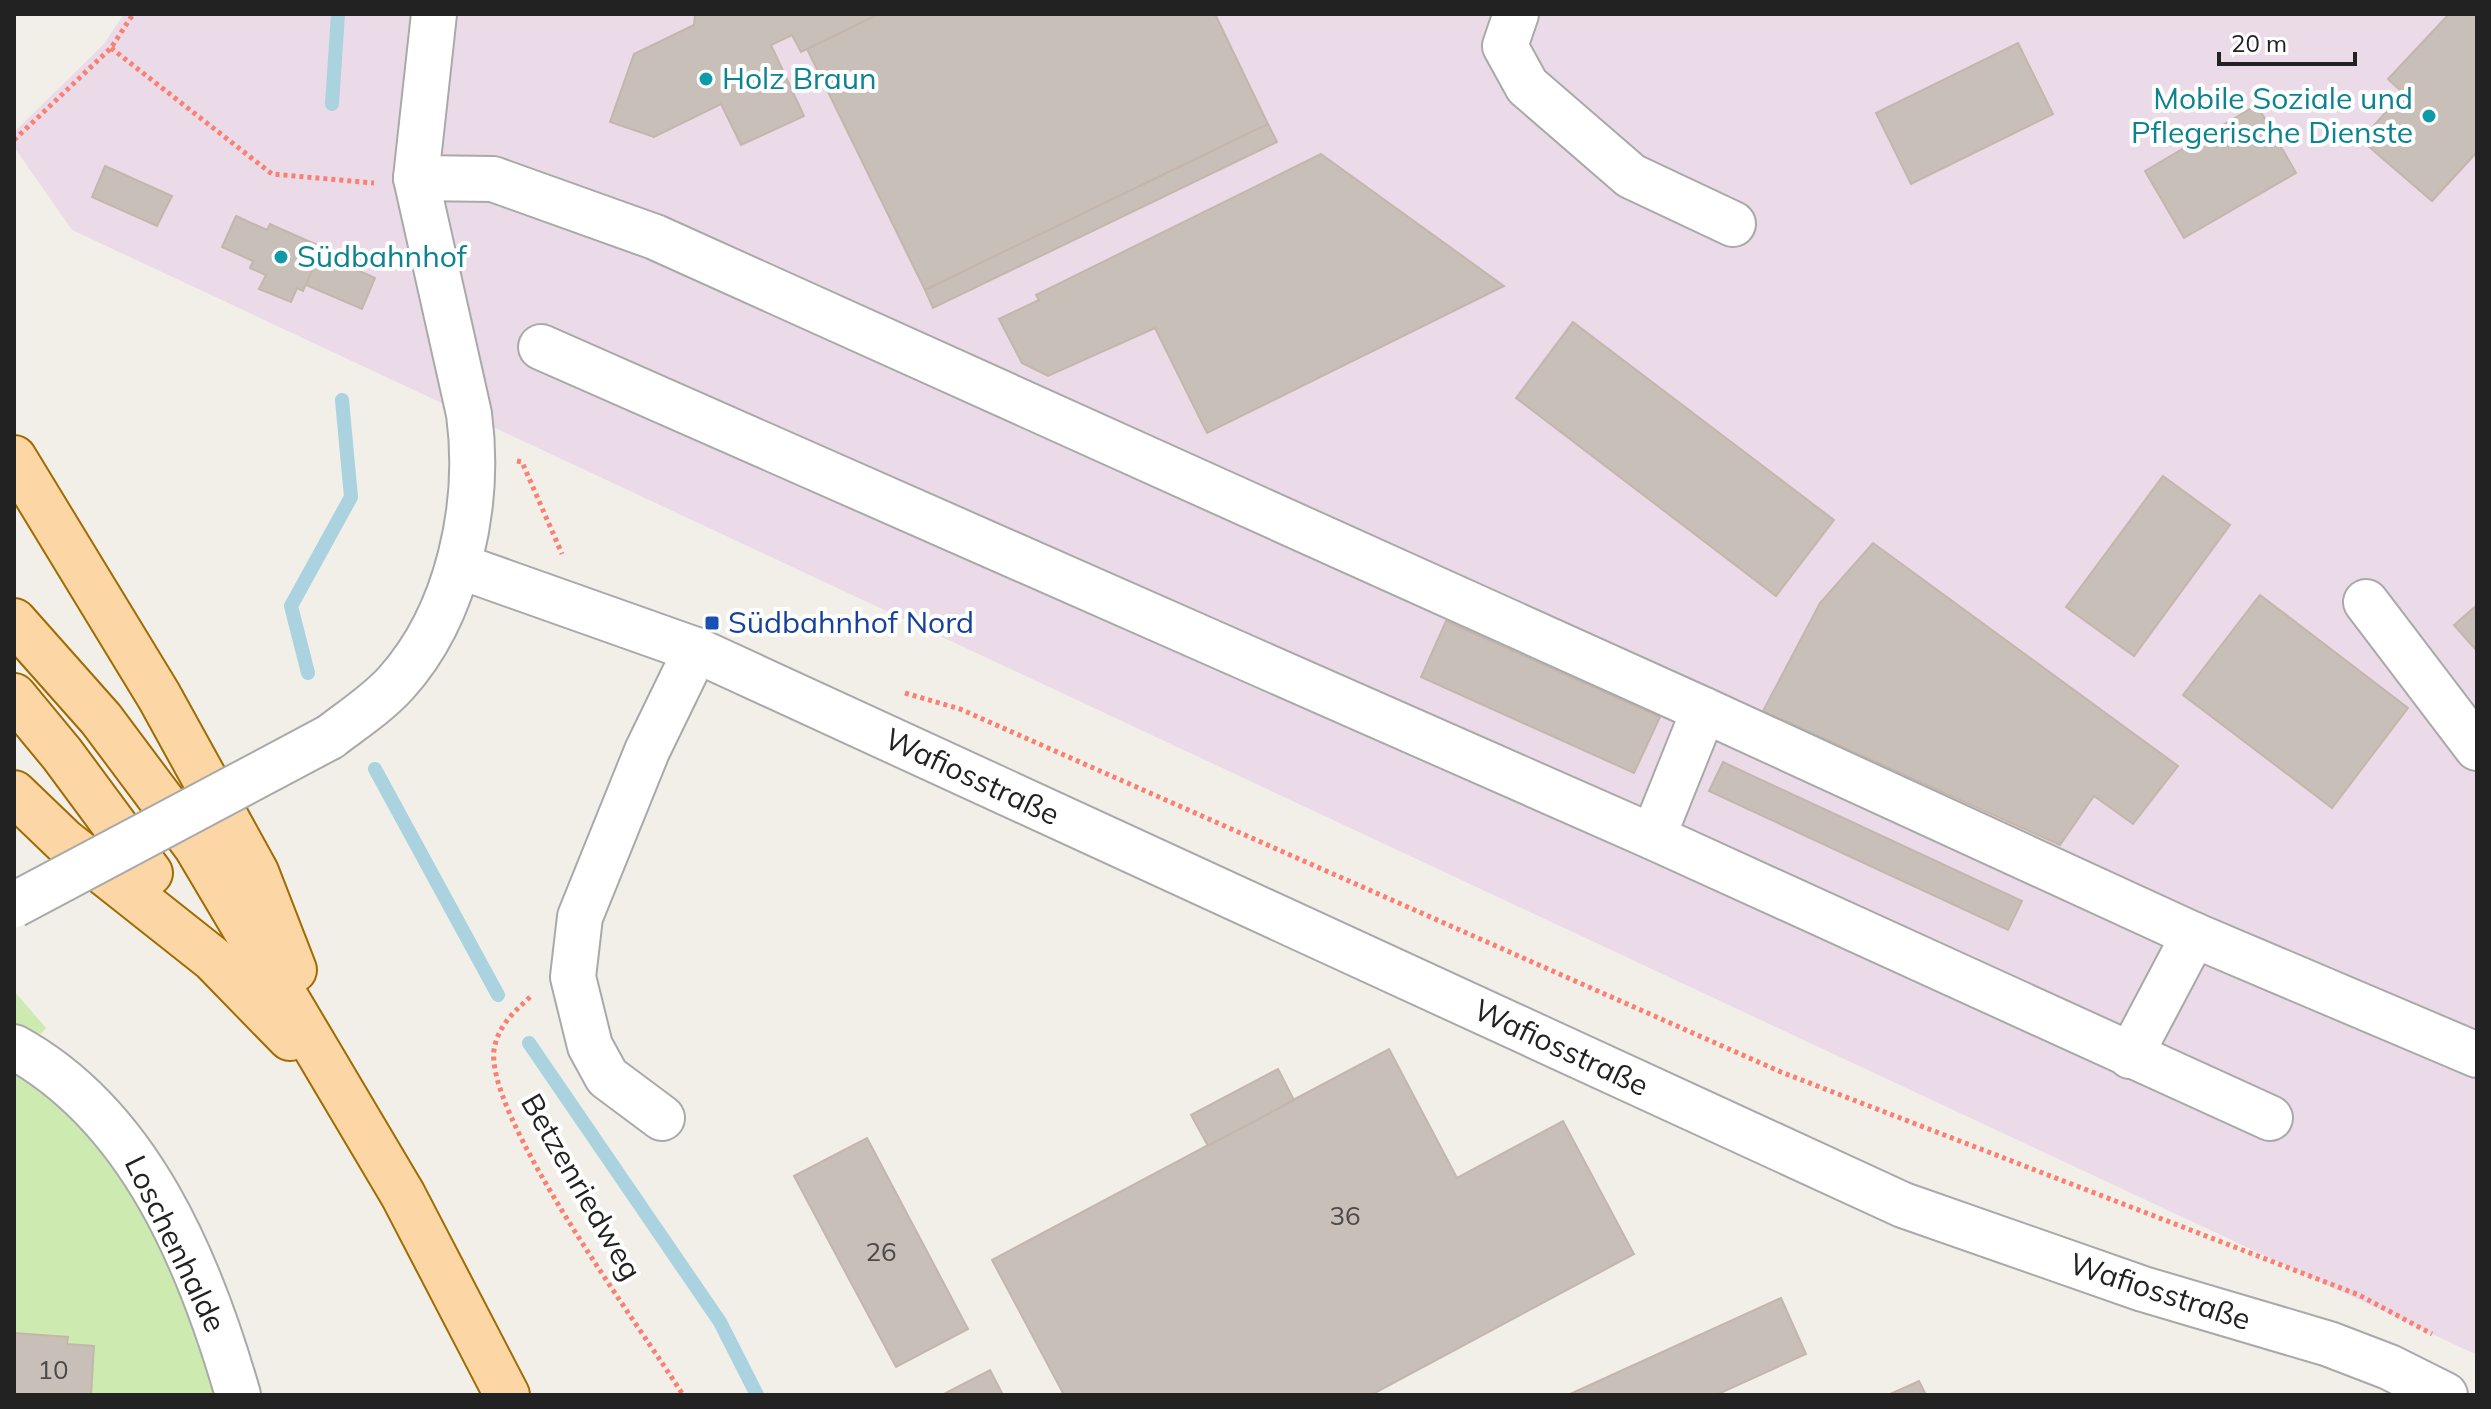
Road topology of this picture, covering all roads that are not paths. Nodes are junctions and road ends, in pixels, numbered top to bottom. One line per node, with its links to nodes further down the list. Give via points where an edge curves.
1 (434, 14): 3 (street)
2 (1516, 14): 4 (street, via 1505,46 1527,86 1631,176)
3 (416, 178): 7 (street, via 474,445 471,511); 12 (street, via 493,179 655,237)
4 (1733, 224)
5 (541, 347): 15 (street)
6 (14, 458): 22 (main road, via 159,696 256,872)
7 (459, 566): 10 (street, Wafiosstraße); 16 (street, bridge, via 423,642 397,682 330,737)
8 (2366, 602): 13 (street)
9 (14, 621): 22 (main road, via 101,719 196,846)
10 (696, 650): 23 (street, via 647,751 580,917 573,977 590,1046 607,1077); 27 (street, Wafiosstraße, via 1903,1205 2143,1289 2329,1344)
11 (14, 696): 18 (main road)
12 (1704, 710): 15 (street); 17 (street)
13 (2477, 748)
14 (14, 793): 18 (main road, via 64,841)
15 (1653, 837): 21 (street)
16 (14, 905)
17 (2194, 935): 20 (street); 21 (street)
18 (213, 959): 22 (main road)
19 (14, 1047): 25 (street, Loschenhalde, via 48,1065 134,1153 216,1324)
20 (2477, 1055)
21 (2130, 1056): 24 (street)
22 (340, 1088): 26 (main road, via 403,1195)
23 (662, 1118)
24 (2270, 1118)
25 (238, 1395)
26 (507, 1395)
27 (2445, 1395)

